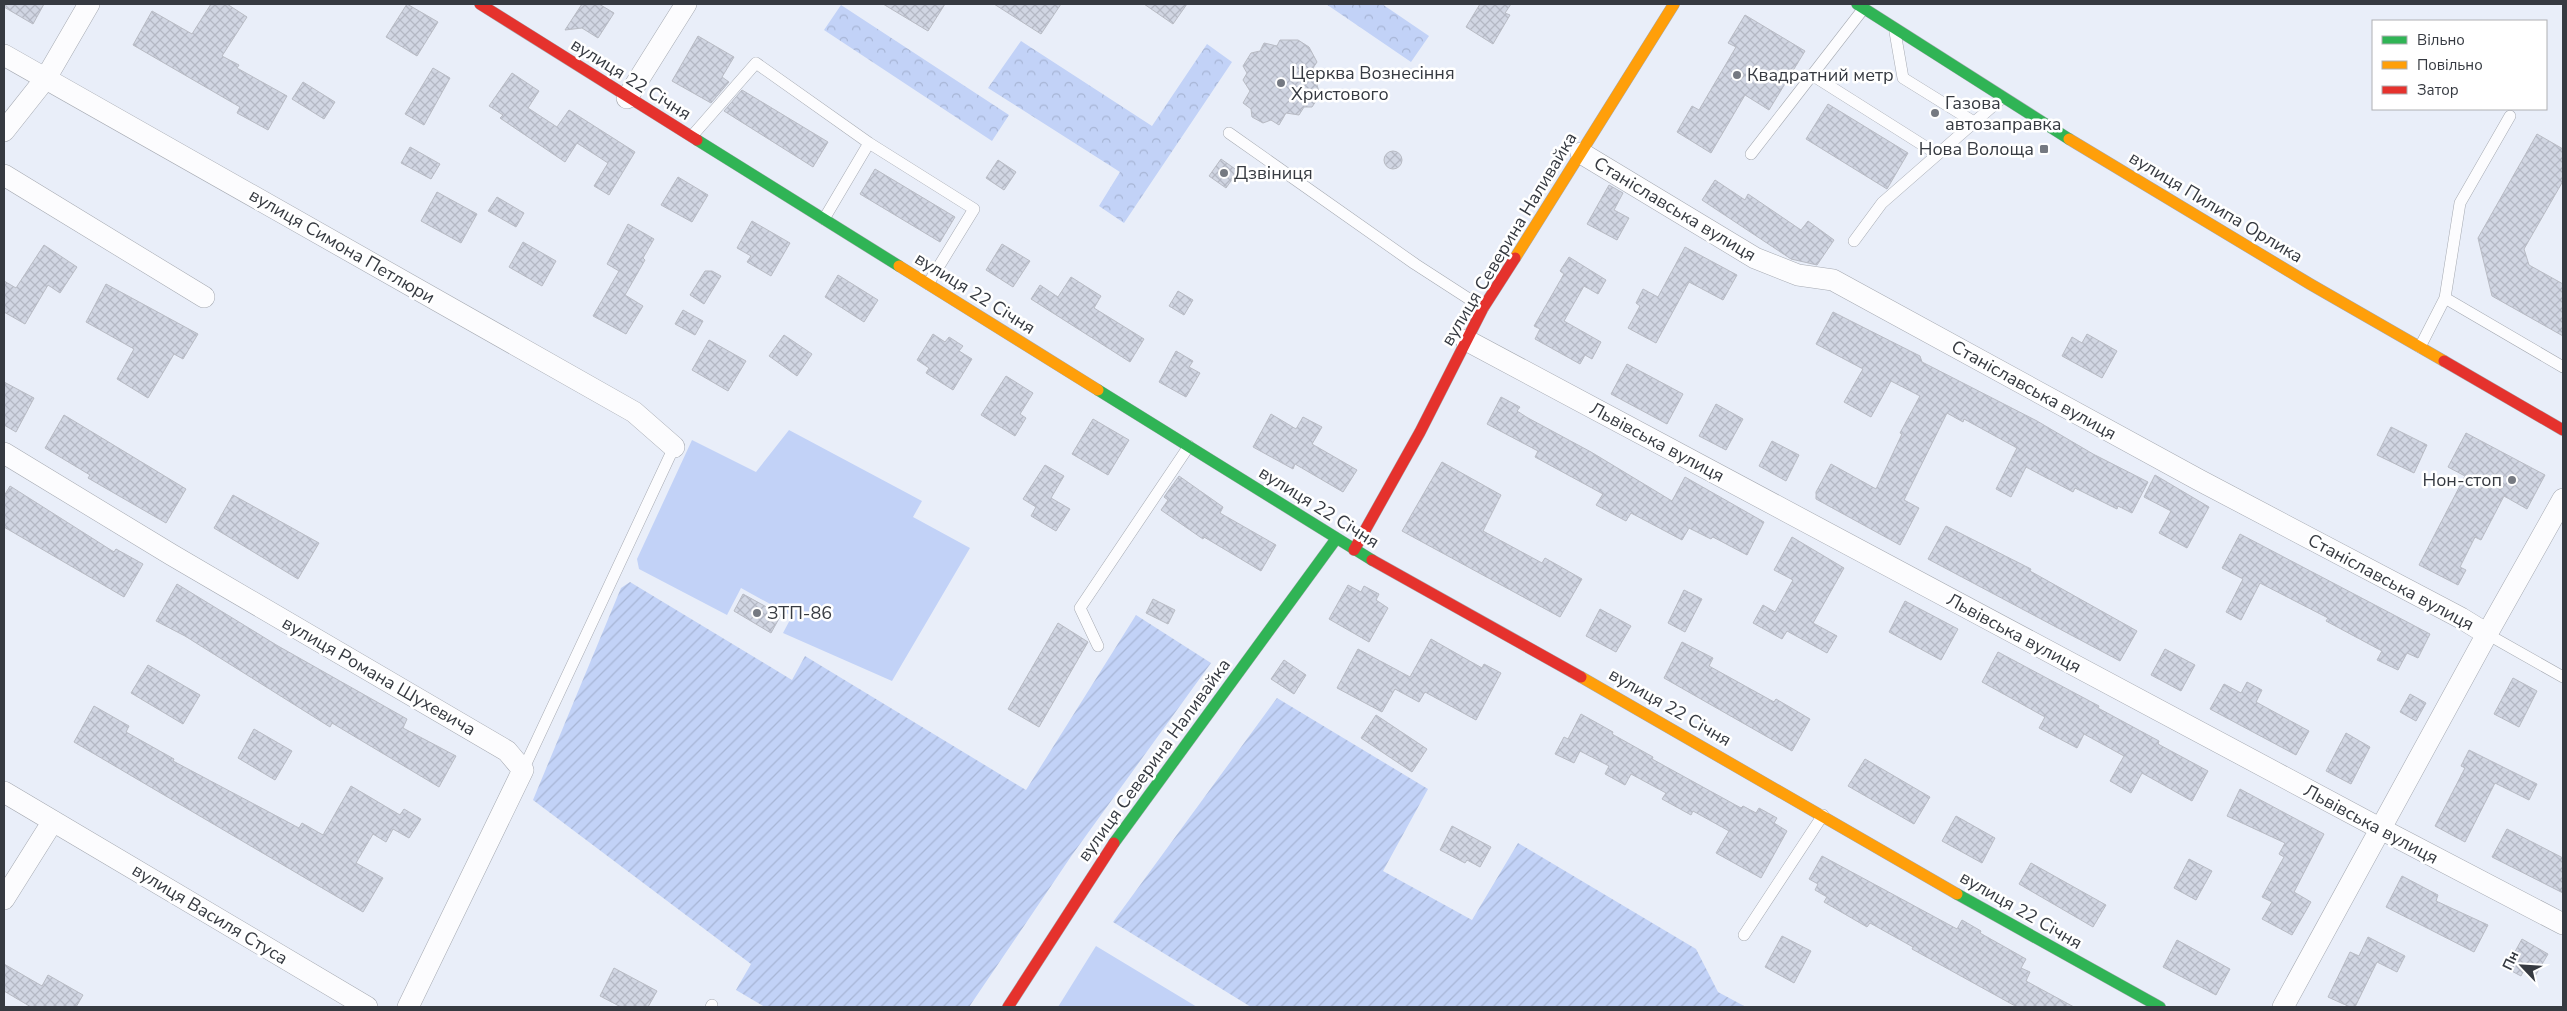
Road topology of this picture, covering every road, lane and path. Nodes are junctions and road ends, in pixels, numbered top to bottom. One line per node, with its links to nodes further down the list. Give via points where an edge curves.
1 (89, 4): 9 (street)
2 (480, 4): 10 (street, вулиця 22 Січня)
3 (686, 4): 10 (street)
4 (1674, 4): 18 (street, вулиця Северина Наливайка)
5 (1861, 6): 6 (street, вулиця Пилипа Орлика); 8 (lane)
6 (1894, 27): 11 (street, вулиця Пилипа Орлика); 13 (lane, via 1903,78)
7 (4, 55): 9 (street, вулиця Симона Петлюри)
8 (1812, 75): 19 (lane); 20 (lane)
9 (46, 78): 14 (street); 33 (street, вулиця Симона Петлюри, via 634,412)
10 (627, 98): 16 (street, вулиця 22 Січня)
11 (2002, 98): 13 (lane); 29 (street, вулиця Пилипа Орлика)
12 (2510, 116): 26 (lane, via 2460,203)
13 (1974, 122): 20 (lane)
14 (4, 131)
15 (1229, 134): 27 (lane)
16 (690, 137): 17 (lane, via 756,63); 22 (street, вулиця 22 Січня)
17 (869, 143): 22 (lane); 24 (lane, via 974,209)
18 (1581, 153): 27 (street, вулиця Северина Наливайка); 38 (street, Станіславська вулиця, via 1755,258 1798,275 1833,280)
19 (1751, 154)
20 (1937, 154): 23 (lane, via 1882,203)
21 (4, 175): 25 (street)
22 (823, 219): 24 (street, вулиця 22 Січня)
23 (1854, 241)
24 (928, 284): 32 (street, вулиця 22 Січня)
25 (204, 297)
26 (2445, 298): 29 (lane); 30 (lane)
27 (1483, 308): 28 (street, вулиця Северина Наливайка)
28 (1466, 340): 37 (street, вулиця Северина Наливайка, via 1420,432); 45 (street, Львівська вулиця)
29 (2420, 347): 31 (street, вулиця Пилипа Орлика)
30 (2563, 367)
31 (2563, 430)
32 (1189, 446): 36 (street, вулиця 22 Січня); 39 (lane, via 1080,608)
33 (674, 447): 41 (lane)
34 (4, 454): 41 (street, вулиця Романа Шухевича, via 507,751)
35 (2563, 499): 38 (street)
36 (1336, 539): 37 (street, вулиця 22 Січня); 51 (street, вулиця Северина Наливайка, via 1117,838)
37 (1354, 550): 43 (street, вулиця 22 Січня)
38 (2487, 634): 40 (lane); 45 (street)
39 (1098, 646)
40 (2563, 677)
41 (523, 770): 50 (street)
42 (4, 792): 44 (street, вулиця Василя Стуса)
43 (1823, 815): 48 (lane); 52 (street, вулиця 22 Січня, via 2029,936)
44 (53, 821): 46 (street); 49 (street, вулиця Василя Стуса)
45 (2381, 829): 47 (street, Львівська вулиця); 53 (street)
46 (4, 899)
47 (2563, 924)
48 (1744, 935)
49 (367, 1007)
50 (408, 1007)
51 (1008, 1007)
52 (2160, 1007)
53 (2283, 1007)

